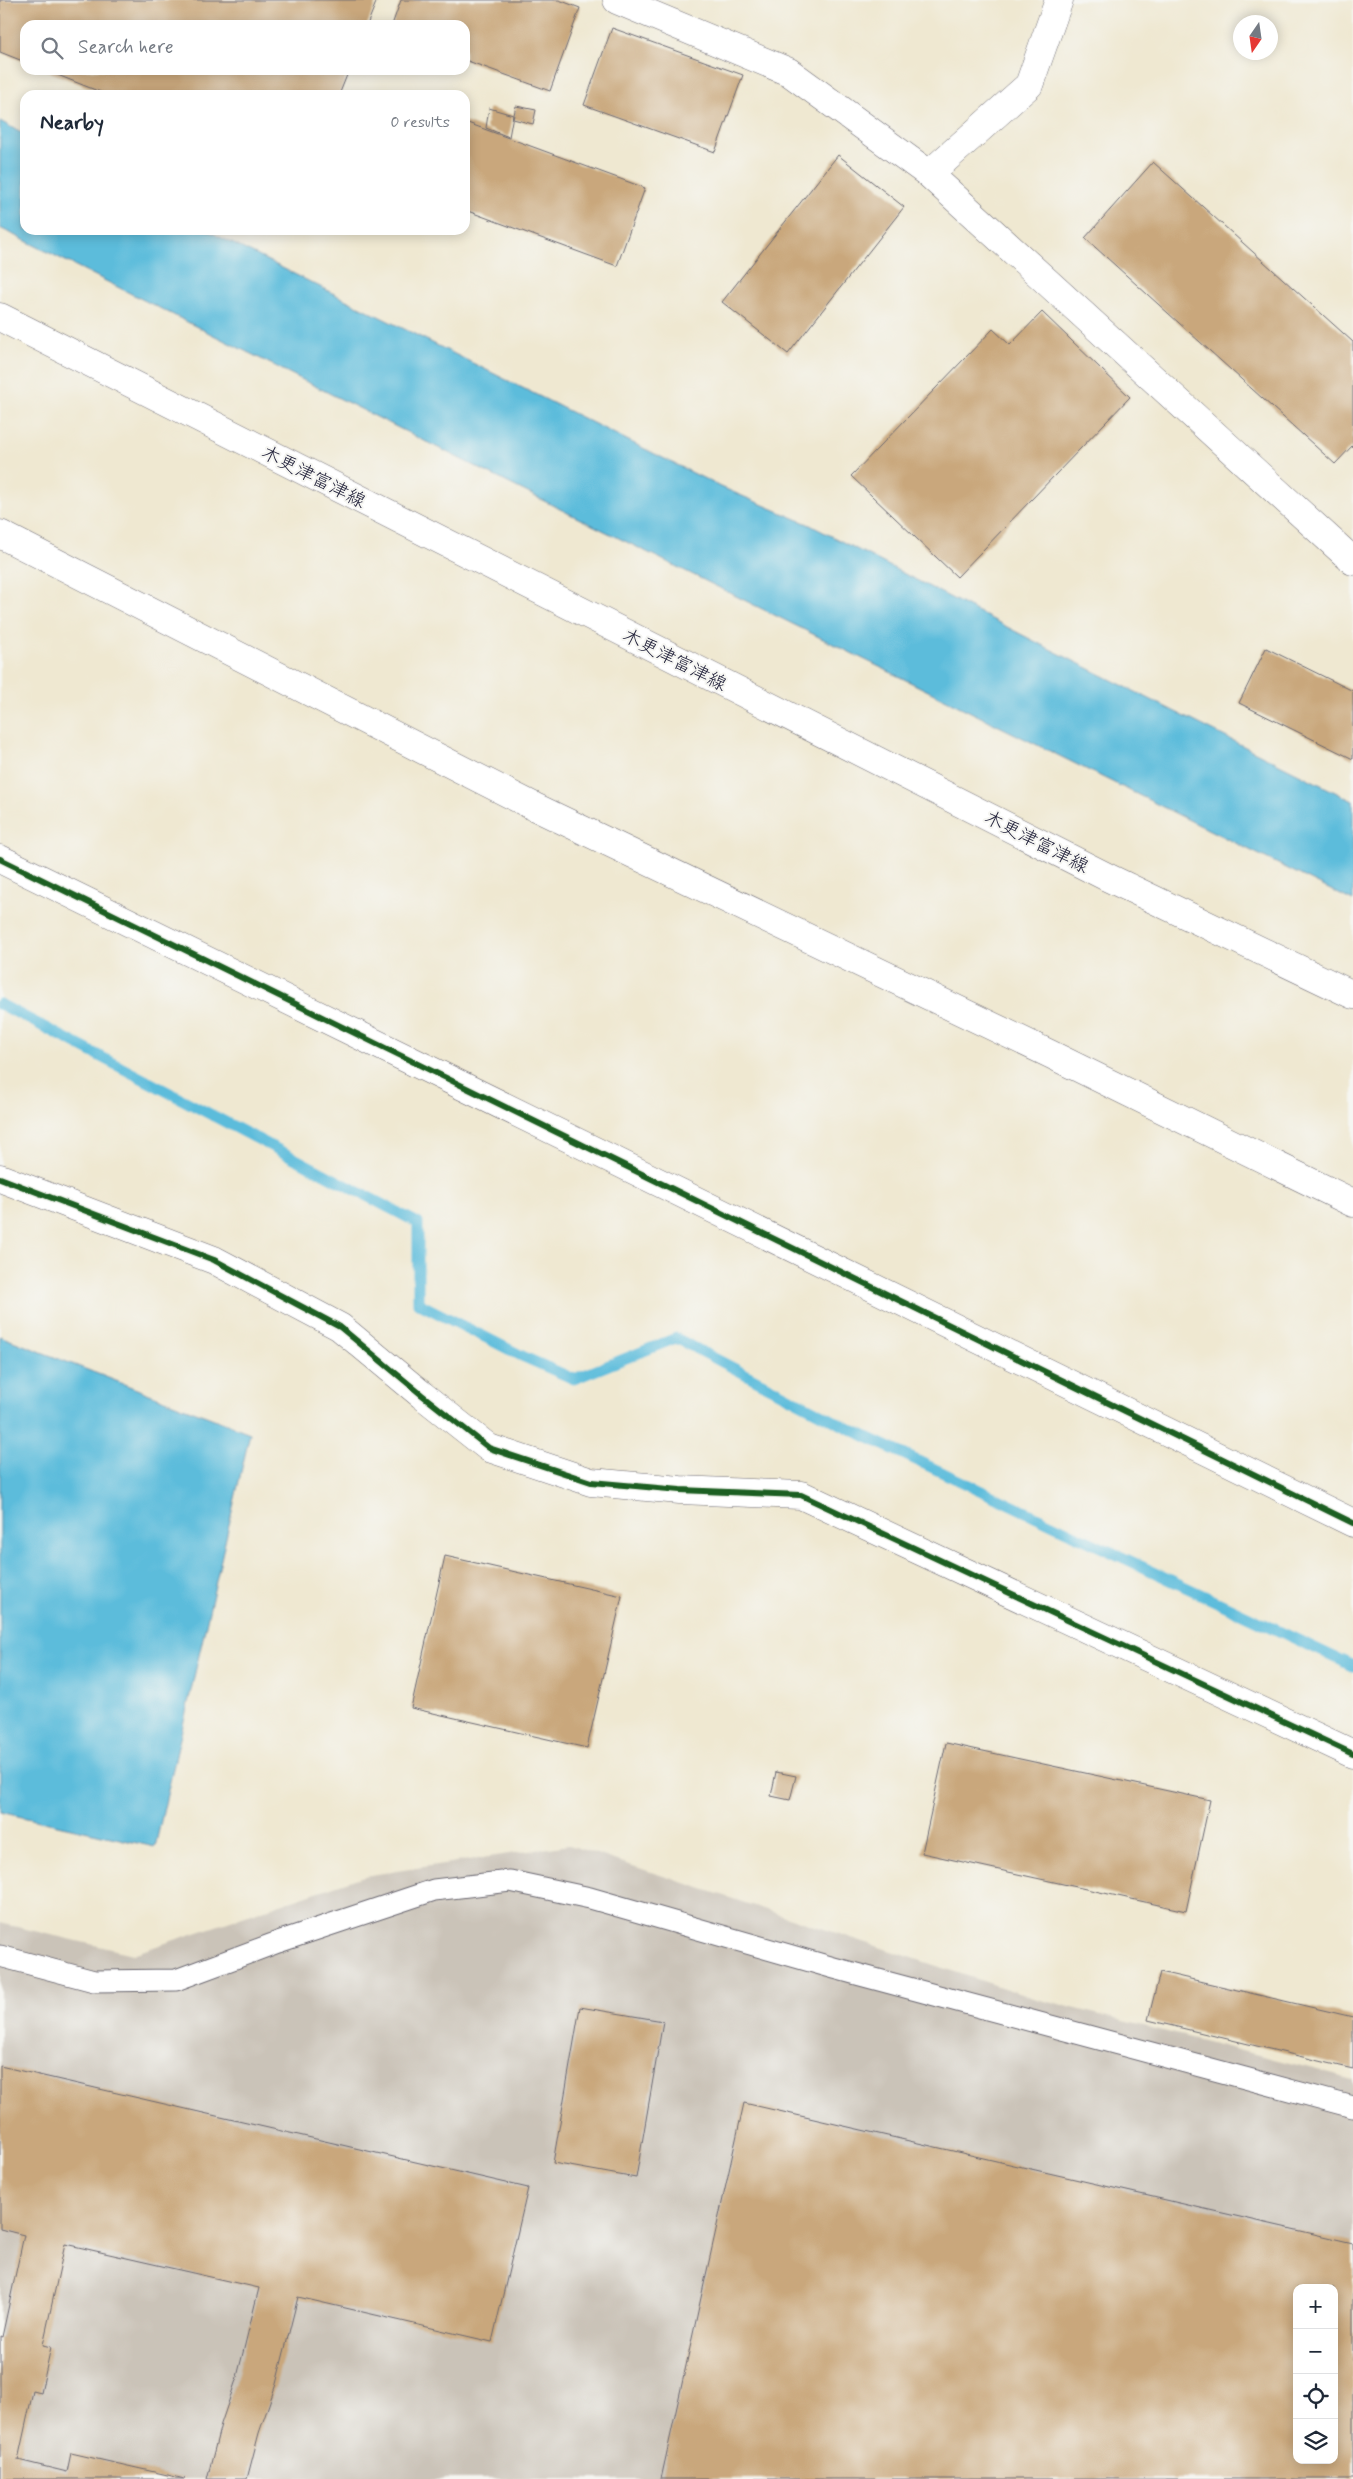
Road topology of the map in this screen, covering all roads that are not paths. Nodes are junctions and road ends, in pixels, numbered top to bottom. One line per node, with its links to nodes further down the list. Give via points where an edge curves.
1 (616, 0): 3 (street, via 789,72)
2 (1059, 0): 3 (street, via 1029,85)
3 (929, 174): 6 (street)
4 (0, 317): 8 (street, 木更津富津線, via 1100,874)
5 (0, 534): 10 (street, via 533,806)
6 (1353, 561)
7 (0, 859): 11 (street)
8 (1353, 995)
9 (0, 1178): 12 (street, via 214,1260 340,1327 489,1448 591,1482 801,1495)
10 (1353, 1203)
11 (1353, 1523)
12 (1353, 1754)
13 (0, 1956): 14 (lane, via 94,1981 176,1980 434,1890 510,1881 590,1898 834,1968)
14 (1353, 2107)

